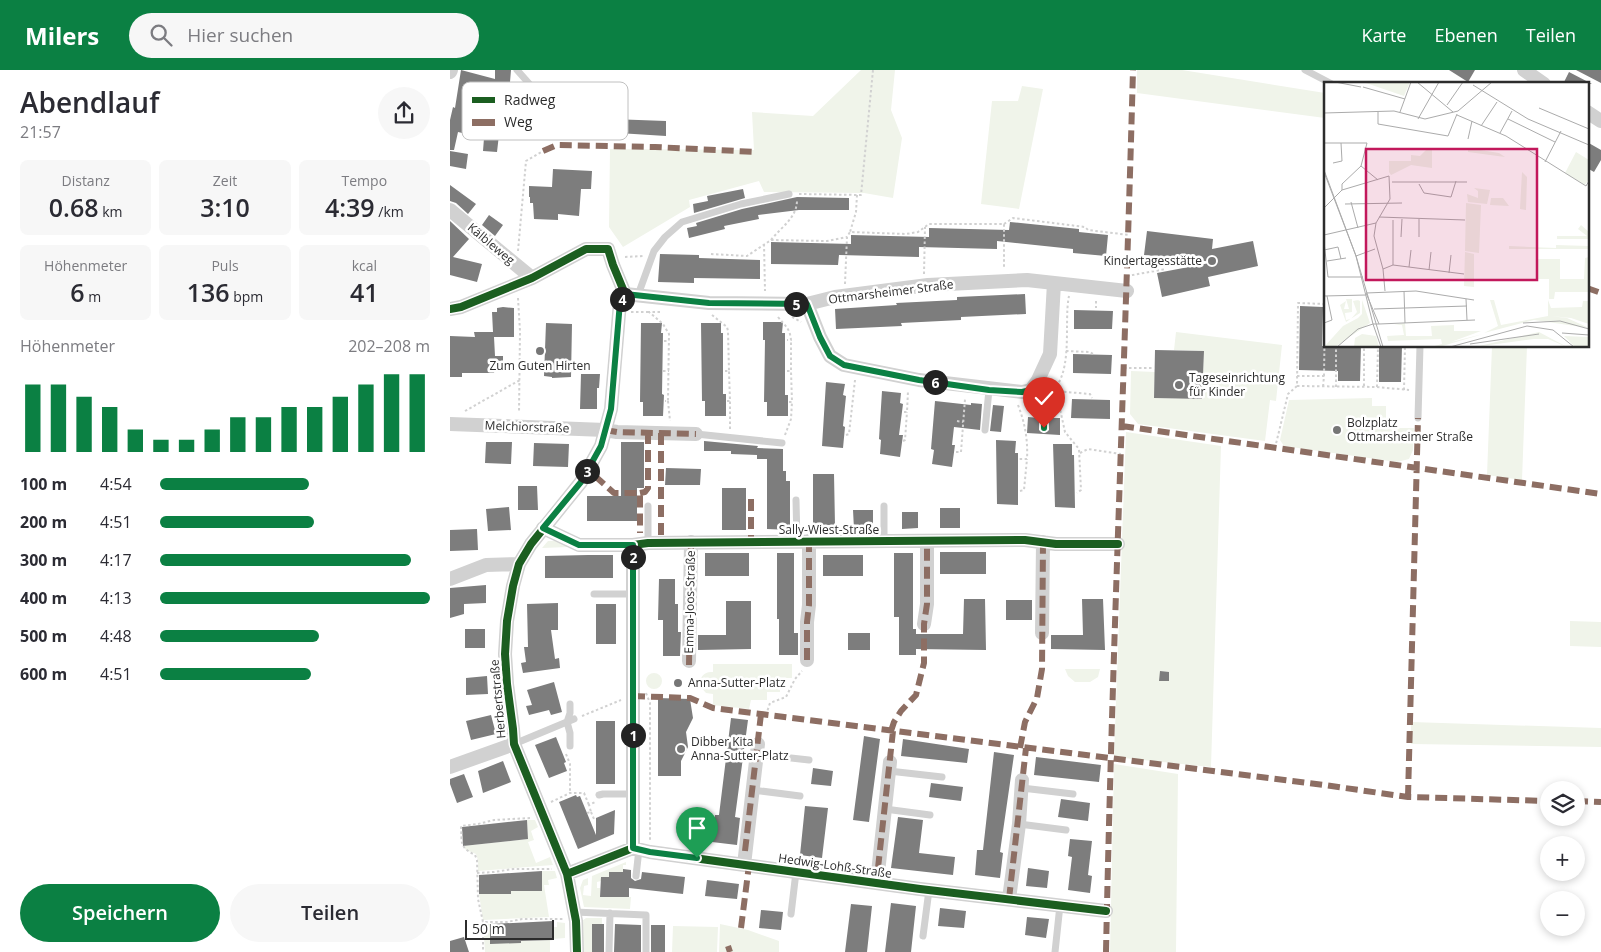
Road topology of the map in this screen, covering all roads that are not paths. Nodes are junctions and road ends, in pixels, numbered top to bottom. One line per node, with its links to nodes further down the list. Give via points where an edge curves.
1 (517, 70): 4 (lane)
2 (1305, 70): 5 (lane)
3 (1524, 70): 6 (street)
4 (528, 82)
5 (1328, 82)
6 (1541, 82)
7 (1588, 113): 8 (street)
8 (1601, 122)
9 (791, 194): 14 (lane, via 741,204 682,222 665,237)
10 (450, 210): 11 (street, Kälbleweg)
11 (532, 278): 14 (street, via 586,249 608,249); 16 (street)
12 (1054, 283): 13 (street, Ottmarsheimer Straße); 15 (street, Ottmarsheimer Straße, via 1027,280 928,286 835,297); 19 (street, via 1050,354)
13 (1127, 291)
14 (632, 294): 15 (street, Ottmarsheimer Straße, via 709,303); 23 (street, Herbertstraße, via 620,302 611,409)
15 (807, 304): 18 (street, via 830,356 844,365)
16 (450, 309)
17 (1420, 348): 20 (lane)
18 (989, 390): 19 (street); 24 (lane)
19 (1031, 390): 22 (lane, via 1044,414)
20 (1418, 418)
21 (453, 424): 23 (street, Melchiorstraße)
22 (1044, 428)
23 (605, 430): 25 (street, Melchiorstraße); 30 (street, Herbertstraße, via 601,446 581,482)
24 (985, 430)
25 (696, 434): 26 (lane)
26 (782, 443)
27 (796, 500): 32 (lane)
28 (648, 506): 34 (lane)
29 (884, 506): 33 (lane)
30 (543, 528): 38 (street, Sally-Wiest-Straße, via 579,545); 39 (street, Herbertstraße)
31 (927, 540): 33 (street, Sally-Wiest-Straße); 36 (street, Sally-Wiest-Straße); 43 (street)
32 (803, 541): 33 (street, Sally-Wiest-Straße); 35 (street, Sally-Wiest-Straße); 45 (street, via 809,605)
33 (884, 541)
34 (648, 542): 35 (street, Sally-Wiest-Straße); 38 (street, Sally-Wiest-Straße)
35 (691, 542): 46 (street, Emma-Joos-Straße)
36 (1043, 542): 37 (street, Sally-Wiest-Straße); 44 (street)
37 (1118, 544)
38 (633, 545): 42 (street)
39 (519, 564): 40 (street, via 486,565); 49 (street, Herbertstraße, via 507,621 505,654)
40 (450, 579)
41 (594, 594): 42 (lane)
42 (633, 594): 58 (street, via 639,691)
43 (924, 624)
44 (1042, 632)
45 (807, 660)
46 (689, 661)
47 (570, 704): 48 (lane)
48 (571, 721): 49 (lane); 50 (lane)
49 (514, 744): 54 (street); 68 (street, Herbertstraße)
50 (568, 748)
51 (757, 749): 52 (lane); 57 (street)
52 (809, 760)
53 (889, 766): 55 (lane); 62 (street)
54 (450, 767)
55 (942, 777)
56 (1022, 784): 59 (lane); 64 (street)
57 (753, 790): 60 (lane); 67 (street)
58 (633, 794): 61 (lane, via 603,794); 66 (street)
59 (1073, 794)
60 (800, 796)
61 (598, 798)
62 (885, 809): 63 (lane); 71 (street)
63 (930, 815)
64 (1019, 824): 65 (lane); 73 (street)
65 (1066, 830)
66 (640, 850): 67 (street, Hedwig-Lohß-Straße); 68 (street, Hedwig-Lohß-Straße); 70 (lane)
67 (744, 864): 69 (street, Hedwig-Lohß-Straße)
68 (562, 872): 78 (street, Herbertstraße)
69 (796, 872): 71 (street, Hedwig-Lohß-Straße); 77 (lane)
70 (636, 876)
71 (876, 882): 72 (street, Hedwig-Lohß-Straße)
72 (929, 890): 73 (street, Hedwig-Lohß-Straße); 79 (lane)
73 (1009, 900): 74 (street, Hedwig-Lohß-Straße)
74 (1060, 905): 75 (street, Hedwig-Lohß-Straße); 83 (lane)
75 (1106, 911)
76 (610, 914): 78 (lane); 81 (lane); 82 (lane, via 646,915)
77 (792, 914)
78 (570, 916): 80 (street, Herbertstraße)
79 (923, 936)
80 (577, 952)
81 (610, 952)
82 (646, 952)
83 (1055, 952)

